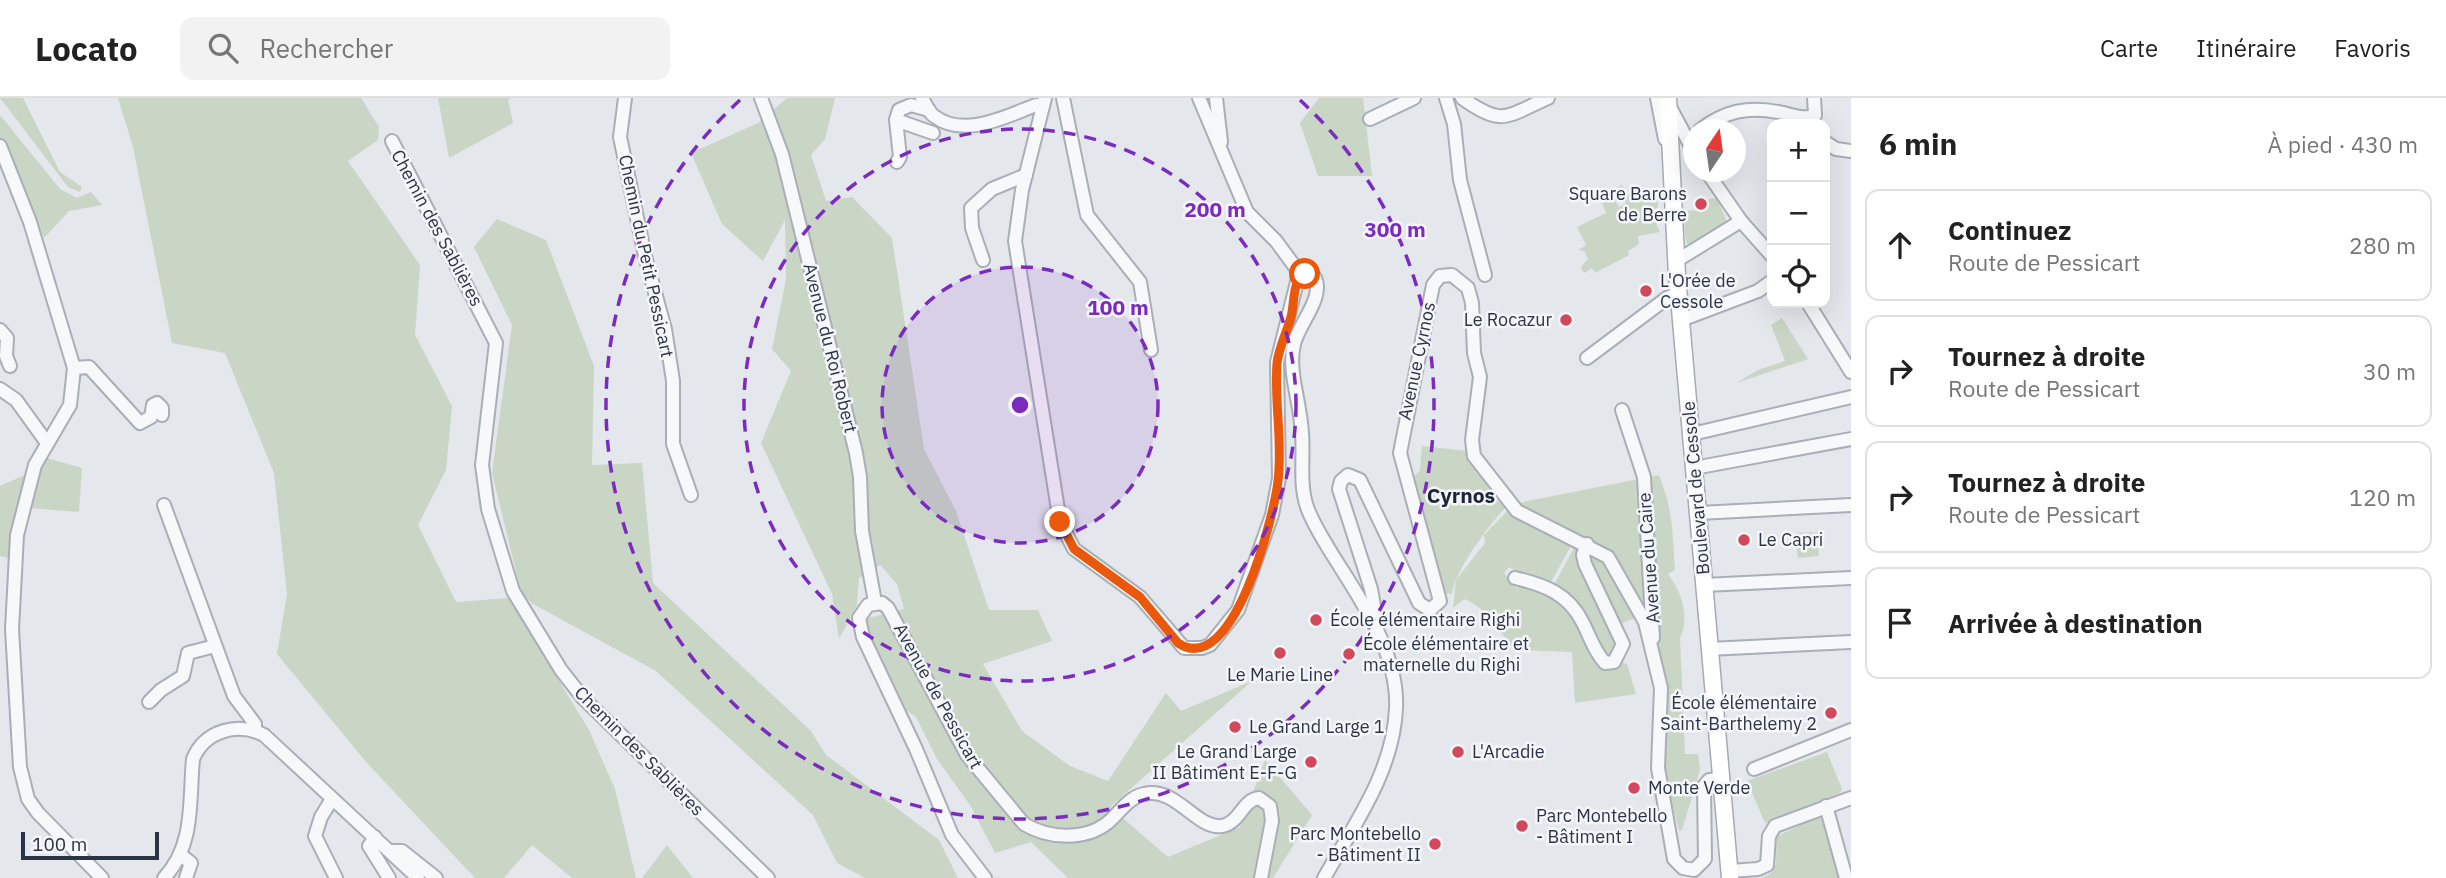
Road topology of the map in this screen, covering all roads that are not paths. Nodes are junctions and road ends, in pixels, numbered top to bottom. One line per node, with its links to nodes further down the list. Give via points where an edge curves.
1 (625, 98): 54 (street, Chemin du Petit Pessicart, via 620,137 665,329 673,381 673,444)
2 (761, 98): 62 (street, Avenue du Roi Robert, via 782,154 856,453 862,531)
3 (922, 98): 15 (street)
4 (1063, 98): 41 (street, via 1087,215 1140,282)
5 (1199, 98): 25 (street)
6 (1216, 98): 25 (street)
7 (1414, 98): 16 (street)
8 (1446, 98): 35 (street, via 1454,124 1460,180)
9 (1462, 98): 10 (street, via 1488,117 1502,117)
10 (1548, 98)
11 (1814, 98): 18 (street)
12 (1664, 100): 21 (main road, Boulevard de Cessole)
13 (1044, 102): 15 (street, via 988,124 948,122); 28 (street)
14 (1737, 104): 17 (street); 18 (street)
15 (929, 110): 19 (street, via 911,105 899,110)
16 (1370, 119)
17 (1716, 119)
18 (1817, 119)
19 (896, 120): 20 (street); 27 (street)
20 (933, 133)
21 (1679, 139): 33 (main road, Boulevard de Cessole)
22 (392, 141): 88 (street, Chemin des Sablières, via 495,343 482,465 488,509 513,591 583,698)
23 (1830, 145): 26 (street)
24 (0, 146): 44 (street, via 30,222)
25 (1221, 150): 34 (street, via 1247,212)
26 (1851, 151)
27 (897, 162)
28 (1026, 175): 32 (street, via 992,189 971,208 972,228); 34 (street, via 1016,226 1016,260 1063,532 1082,557 1140,597 1184,648 1210,645 1238,610 1272,515 1279,478 1277,362)
29 (1714, 182): 30 (street)
30 (1741, 221): 31 (street); 33 (street)
31 (1767, 250)
32 (983, 260)
33 (1676, 261): 37 (main road, Boulevard de Cessole)
34 (1301, 275): 63 (street, via 1314,276 1318,286 1295,342 1292,363 1302,424 1304,493 1312,519)
35 (1485, 275)
36 (1767, 284): 39 (street)
37 (1679, 293): 39 (main road, Boulevard de Cessole); 42 (street)
38 (1811, 308): 45 (street)
39 (1681, 320): 50 (main road, Boulevard de Cessole)
40 (0, 330): 43 (street, via 8,338)
41 (1151, 349)
42 (1587, 358)
43 (10, 366)
44 (74, 368): 49 (street, via 89,367 140,423 151,417 157,403); 52 (street, via 70,405)
45 (1851, 372)
46 (0, 389): 52 (street, via 16,400)
47 (1851, 397): 50 (street)
48 (1622, 410): 64 (street, Avenue du Caire, via 1643,475 1654,633)
49 (162, 415)
50 (1692, 433): 53 (main road, Boulevard de Cessole)
51 (1851, 439): 53 (street)
52 (47, 443): 68 (street, via 35,465 17,535)
53 (1694, 468): 57 (main road, Boulevard de Cessole)
54 (691, 495)
55 (164, 505): 66 (street)
56 (1851, 505): 57 (street)
57 (1699, 513): 61 (main road, Boulevard de Cessole)
58 (1587, 544): 59 (street, via 1585,564 1623,644 1614,662 1605,663 1597,654 1566,598); 63 (street, Avenue Cyrnos, via 1513,508 1474,456 1480,377 1471,297 1464,282 1443,275 1433,285 1400,446 1440,599 1433,609 1419,603 1360,480 1348,475 1339,489 1371,589 1375,611); 64 (street, Avenue Cyrnos, via 1610,559 1638,607)
59 (1515, 578)
60 (1851, 578): 61 (street)
61 (1704, 585): 67 (main road, Boulevard de Cessole)
62 (875, 602): 89 (street, via 861,613 863,637 952,835); 90 (street, Avenue de Pessicart, via 892,614 967,755 1024,824 1060,836 1088,833 1138,796 1151,793 1169,797 1208,823 1222,826 1259,798 1270,806 1272,821)
63 (1370, 618): 91 (street, via 1393,671 1395,715 1374,791)
64 (1650, 640): 73 (street, Avenue Cyrnos, via 1661,688 1658,768 1674,859 1683,868 1694,870 1705,859 1704,786 1709,779)
65 (1851, 642): 67 (street)
66 (215, 646): 69 (street, via 188,653 183,676); 70 (street, via 234,696)
67 (1709, 649): 73 (main road, Boulevard de Cessole)
68 (7, 671): 81 (street, via 28,799)
69 (149, 702)
70 (255, 730): 75 (street); 79 (street, via 219,732 197,749)
71 (1851, 730): 72 (street)
72 (1754, 769)
73 (1721, 779): 80 (main road, Boulevard de Cessole)
74 (1851, 798): 76 (street)
75 (332, 799): 77 (street); 84 (street, via 315,836)
76 (1826, 806): 80 (street, via 1771,830 1767,865); 92 (street)
77 (375, 836): 78 (street); 85 (street, via 369,846)
78 (391, 851): 86 (street); 87 (street, via 402,851)
79 (181, 855): 82 (street); 83 (street, via 191,863)
80 (1730, 874)
81 (102, 878)
82 (164, 878)
83 (186, 878)
84 (335, 878)
85 (389, 878)
86 (418, 878)
87 (436, 878)
88 (768, 878)
89 (985, 878)
90 (1261, 878)
91 (1324, 878)
92 (1846, 878)

